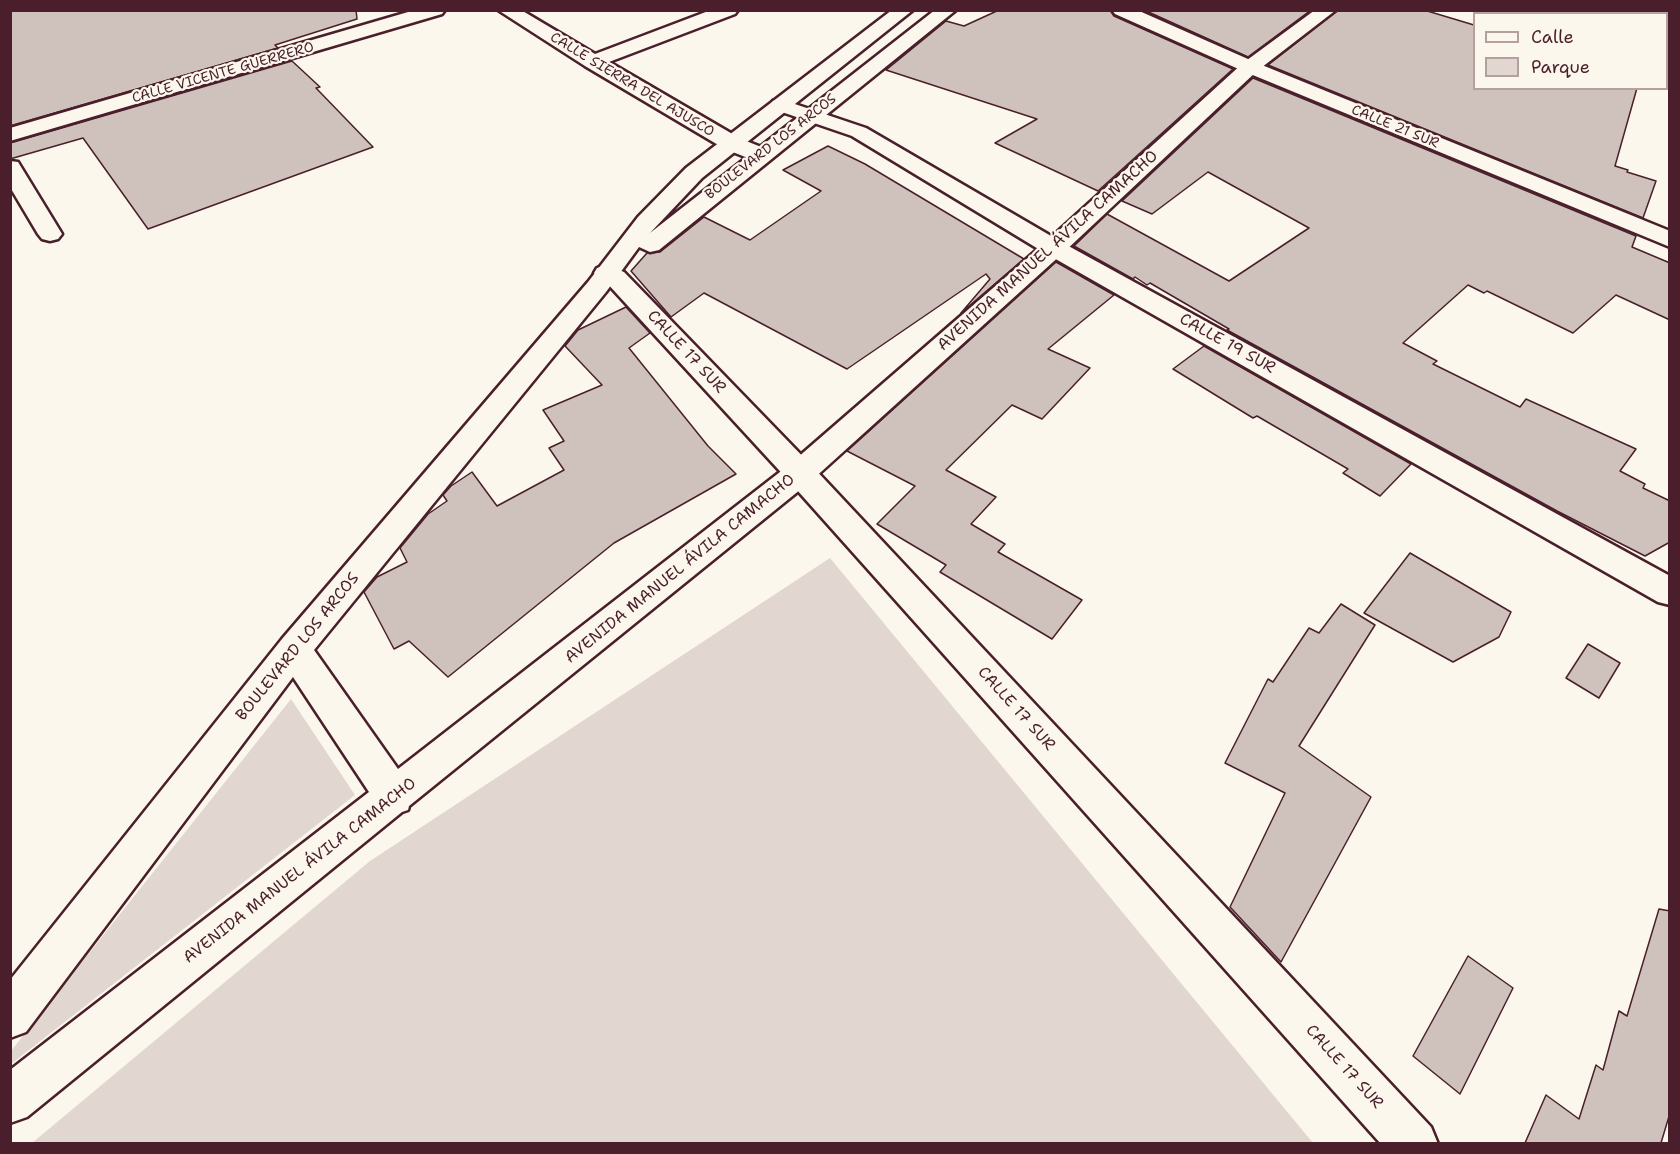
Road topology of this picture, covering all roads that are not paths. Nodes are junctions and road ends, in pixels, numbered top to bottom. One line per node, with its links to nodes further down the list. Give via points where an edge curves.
1 (436, 10): 12 (street, CALLE VICENTE GUERRERO)
2 (507, 10): 8 (street, CALLE SIERRA DEL AJUSCO)
3 (729, 10): 8 (street)
4 (904, 10): 10 (street, BOULEVARD LOS ARCOS)
5 (948, 10): 11 (street, BOULEVARD LOS ARCOS)
6 (1121, 10): 9 (street, CALLE 21 SUR)
7 (1327, 10): 9 (street, AVENIDA MANUEL ÁVILA CAMACHO)
8 (592, 62): 13 (street, CALLE SIERRA DEL AJUSCO)
9 (1250, 67): 17 (street, CALLE 21 SUR); 18 (street, AVENIDA MANUEL ÁVILA CAMACHO)
10 (780, 105): 11 (street, CALLE 19 SUR); 13 (street, BOULEVARD LOS ARCOS)
11 (813, 115): 14 (street, BOULEVARD LOS ARCOS); 18 (street, CALLE 19 SUR, via 859,132)
12 (10, 135)
13 (733, 144): 14 (street, CALLE SIERRA DEL AJUSCO); 19 (street, BOULEVARD LOS ARCOS, via 694,173 645,222)
14 (761, 155): 19 (street, BOULEVARD LOS ARCOS)
15 (10, 167): 16 (street)
16 (50, 234)
17 (1670, 240)
18 (1054, 248): 20 (street, AVENIDA MANUEL ÁVILA CAMACHO); 21 (street, CALLE 19 SUR)
19 (606, 279): 20 (street, CALLE 17 SUR); 22 (street, BOULEVARD LOS ARCOS)
20 (800, 473): 23 (street, AVENIDA MANUEL ÁVILA CAMACHO); 26 (street, CALLE 17 SUR)
21 (1670, 592)
22 (294, 649): 23 (street); 24 (street, BOULEVARD LOS ARCOS)
23 (394, 797): 25 (street, AVENIDA MANUEL ÁVILA CAMACHO)
24 (10, 1016)
25 (10, 1100)
26 (1414, 1143)

